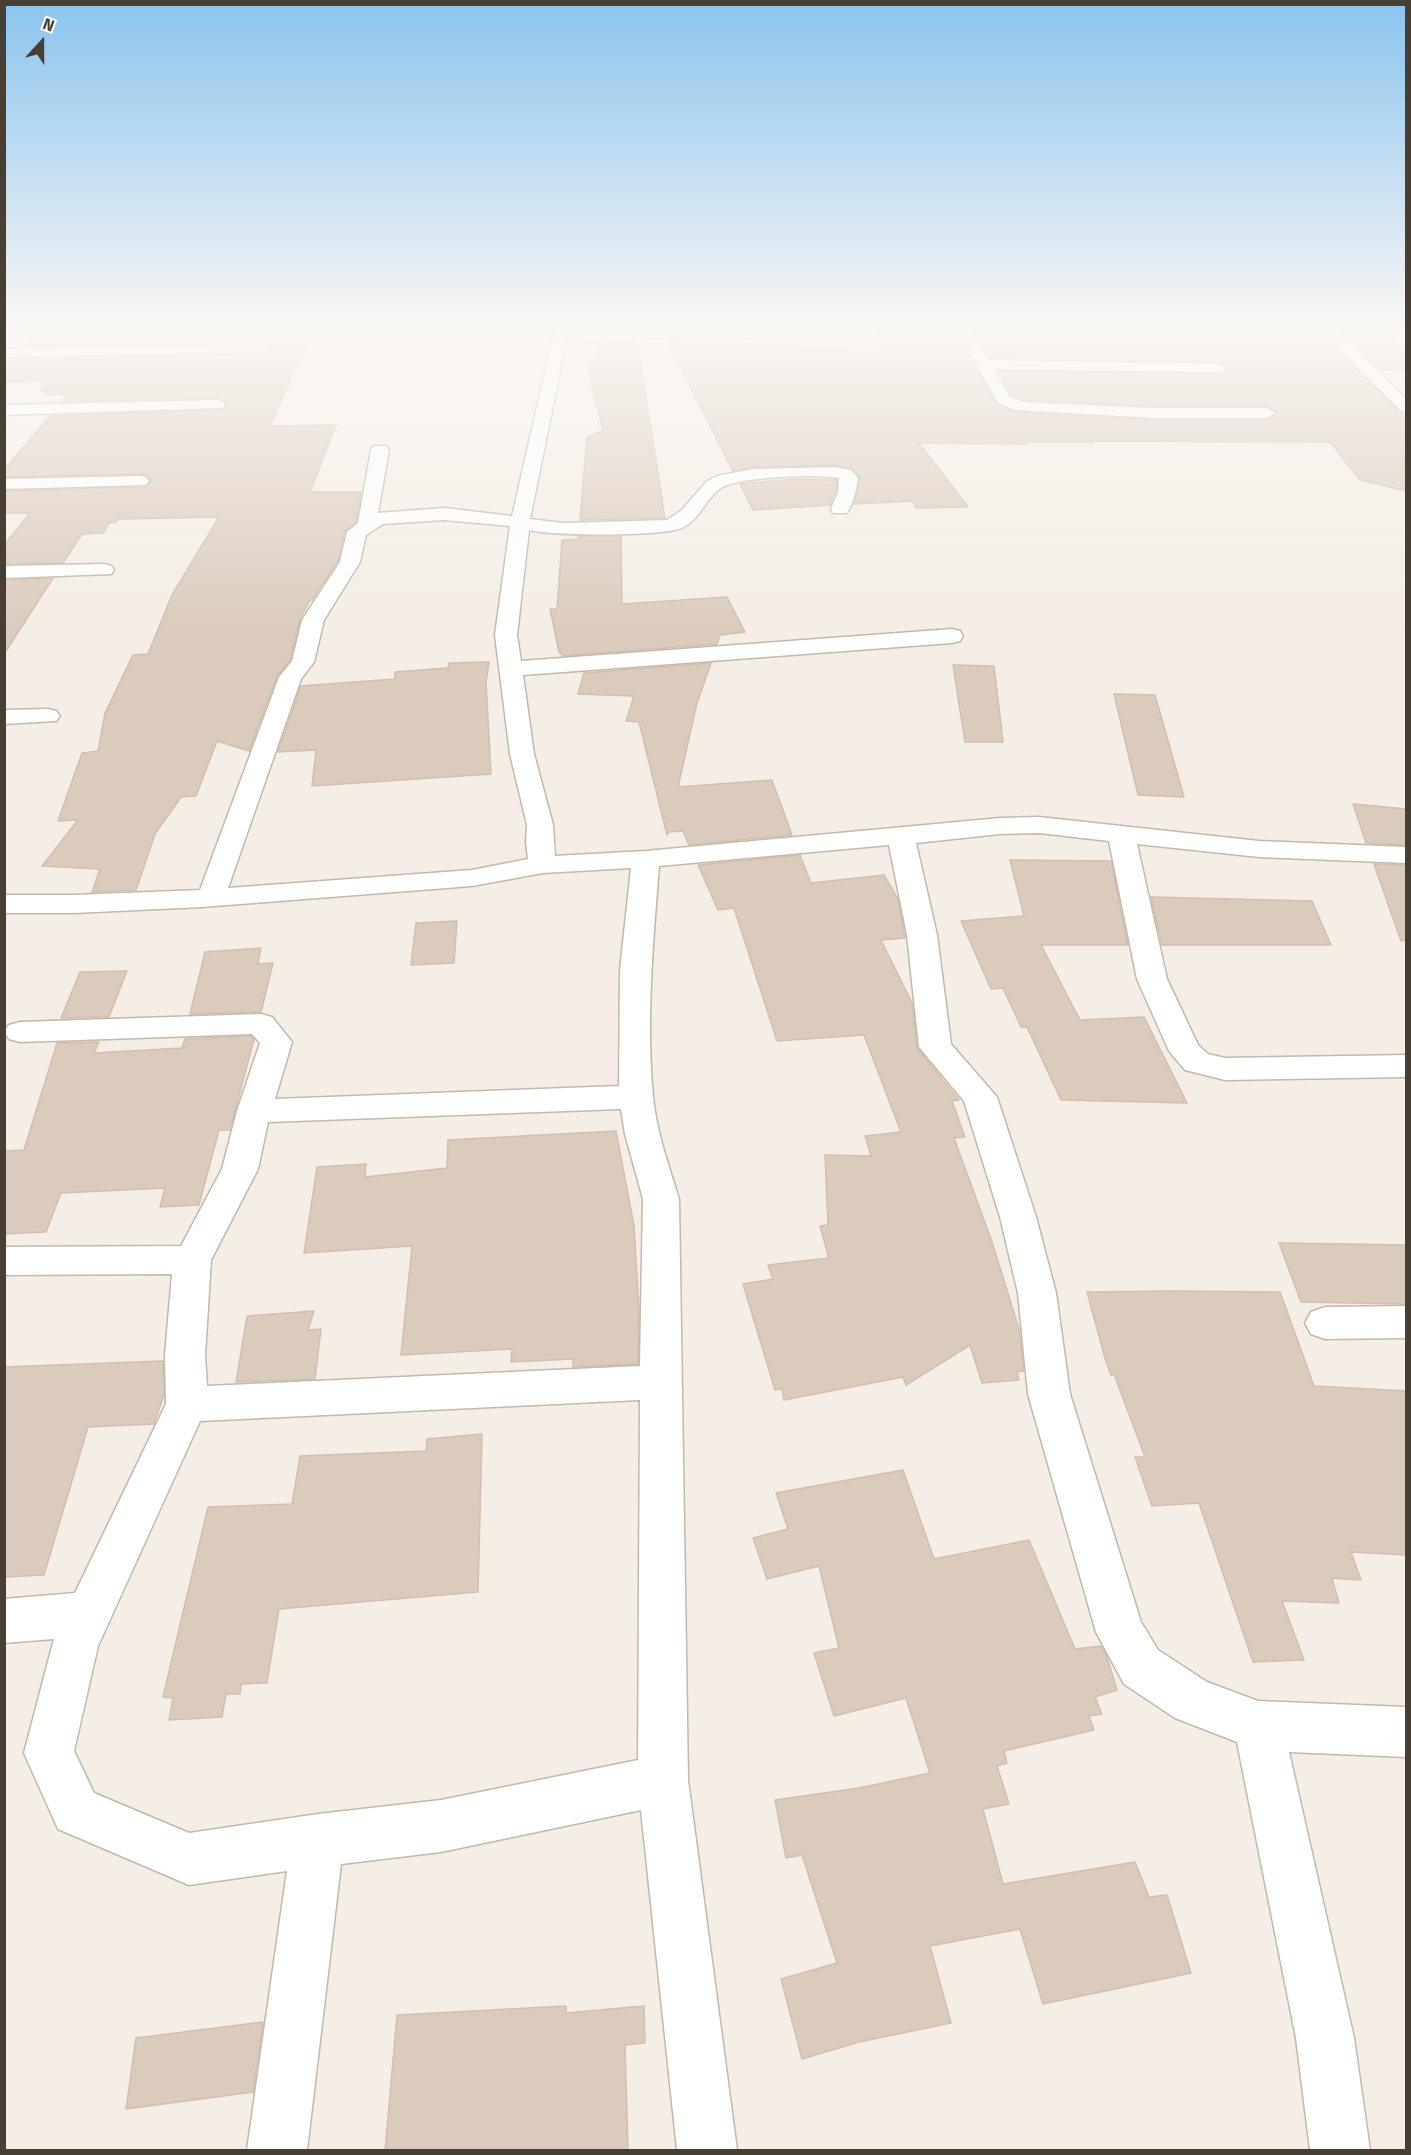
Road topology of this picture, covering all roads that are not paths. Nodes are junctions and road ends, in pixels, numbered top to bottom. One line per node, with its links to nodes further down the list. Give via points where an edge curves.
1 (540, 429): 7 (street)
2 (380, 450): 6 (street)
3 (140, 481): 4 (street)
4 (4, 484)
5 (840, 508): 7 (street, via 849,478 844,474 757,474 712,486 682,523 670,526 590,530)
6 (367, 524): 7 (street, via 389,518 444,514); 19 (street, via 357,532 350,562 313,620 303,662 290,677)
7 (520, 524): 11 (street, via 506,635)
8 (104, 570): 9 (street)
9 (4, 573)
10 (952, 636): 11 (street)
11 (510, 669): 18 (street, via 522,754 540,825)
12 (48, 716): 13 (street)
13 (4, 717)
14 (1121, 834): 15 (street, via 1039,825); 16 (street, via 1259,849); 22 (street, via 1152,979 1185,1051 1197,1062 1225,1069)
15 (902, 836): 17 (street); 33 (street, via 922,934 935,1047 980,1097 987,1119 1037,1293 1049,1394 1120,1632 1141,1667 1192,1701)
16 (1407, 855)
17 (646, 859): 18 (street); 23 (street, via 635,970)
18 (543, 865): 19 (street, via 471,878)
19 (211, 897): 20 (street)
20 (4, 904)
21 (20, 1032): 24 (street, via 261,1024 276,1042)
22 (1407, 1066)
23 (636, 1097): 24 (street); 29 (street, via 661,1199)
24 (254, 1111): 25 (street, via 240,1169)
25 (192, 1260): 26 (street); 30 (street, via 185,1355)
26 (4, 1261)
27 (1407, 1322): 28 (street)
28 (1325, 1323)
29 (660, 1382): 30 (street); 35 (street)
30 (187, 1404): 31 (street)
31 (88, 1614): 32 (street); 36 (street, via 75,1645 49,1753 76,1811 189,1859)
32 (4, 1621)
33 (1258, 1726): 34 (street); 39 (street, via 1325,2038)
34 (1407, 1732)
35 (663, 1780): 36 (street, via 441,1826); 38 (street)
36 (318, 1840): 37 (street)
37 (277, 2151)
38 (707, 2151)
39 (1340, 2151)

